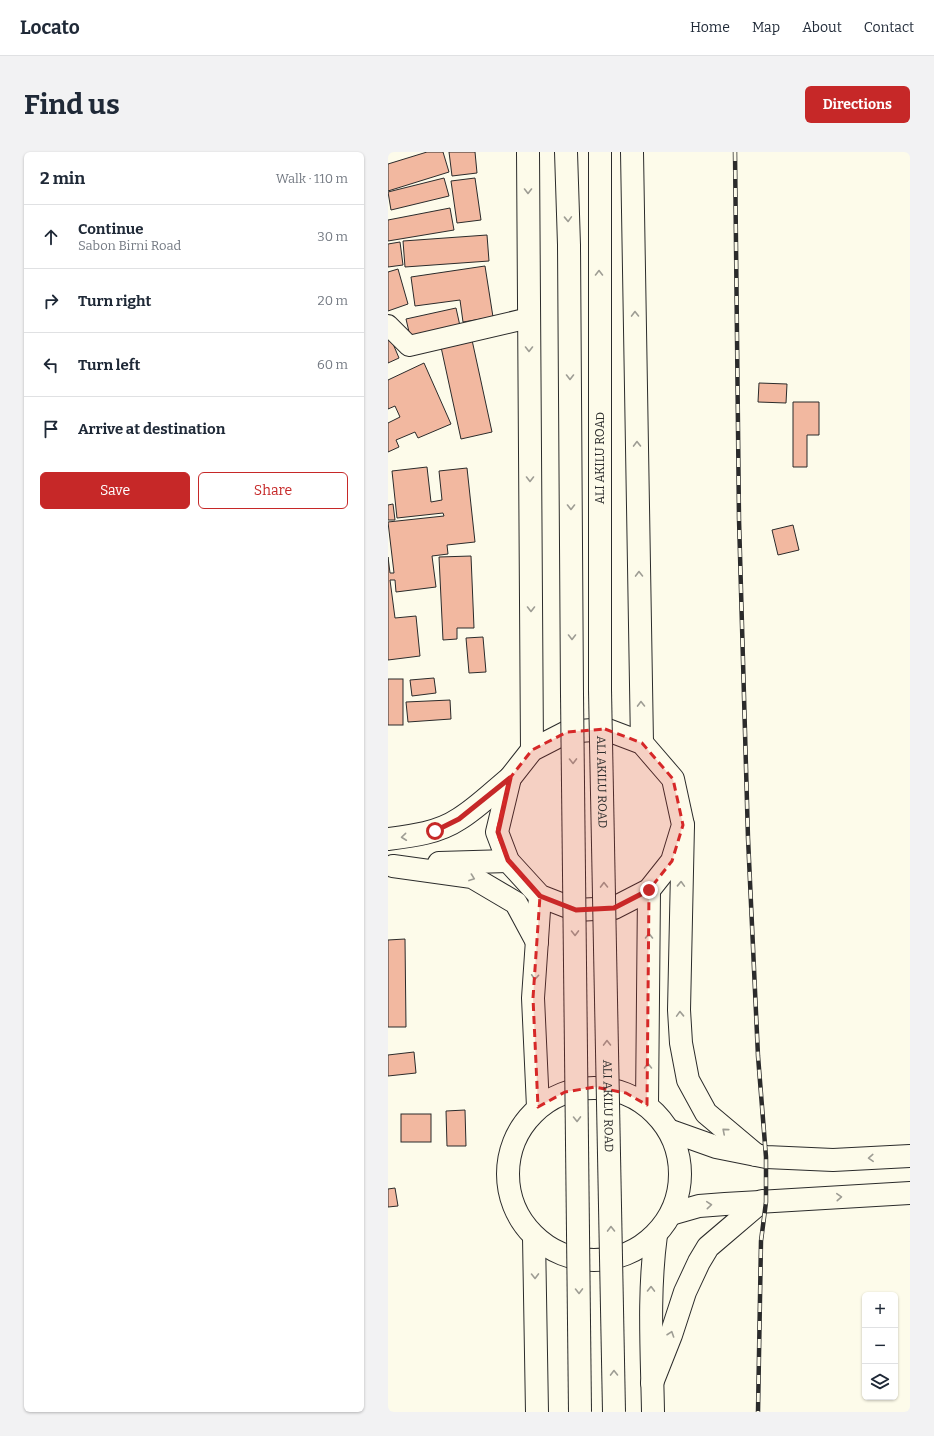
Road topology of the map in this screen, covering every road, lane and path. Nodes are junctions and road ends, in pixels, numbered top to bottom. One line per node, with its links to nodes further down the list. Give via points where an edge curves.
1 (528, 152): 5 (main road, one-way to 5)
2 (566, 152): 29 (main road, one-way to 29, bridge)
3 (600, 152): 30 (main road, ALI AKILU ROAD, one-way to 3, bridge, via 600,690)
4 (632, 152): 7 (main road, one-way to 4)
5 (529, 318): 6 (street, via 409,346); 8 (main road, one-way to 8)
6 (388, 325)
7 (642, 743): 8 (main road, via 606,729 567,732); 10 (main road, via 673,779)
8 (532, 750): 9 (main road)
9 (510, 778): 11 (main road, one-way to 11, via 459,819 435,831); 12 (main road, via 498,832)
10 (683, 825): 14 (main road, via 672,861); 20 (main road, one-way to 10, via 706,1113 688,1080 681,1043 679,1010)
11 (388, 839)
12 (508, 860): 13 (main road); 15 (main road)
13 (390, 866): 16 (main road, one-way to 16, via 472,877 516,903)
14 (649, 890): 15 (main road, via 614,908 576,910); 17 (main road, one-way to 14)
15 (540, 896): 16 (main road)
16 (537, 942): 18 (main road, one-way to 18, via 534,998)
17 (647, 1105): 18 (main road, via 626,1093 595,1087 565,1092); 19 (main road)
18 (538, 1108): 26 (main road, via 516,1136 507,1171 513,1207)
19 (671, 1131): 20 (main road, via 716,1147); 24 (main road, via 680,1158 681,1184)
20 (756, 1156): 21 (main road, one-way to 20, via 833,1160)
21 (910, 1156)
22 (910, 1193): 23 (main road, one-way to 22)
23 (762, 1201): 24 (main road, one-way to 23, via 699,1206); 27 (main road, one-way to 23, via 671,1335 684,1292 698,1262 708,1248)
24 (671, 1214): 25 (main road)
25 (656, 1235): 26 (main road, via 628,1254 595,1261 562,1255); 27 (main road, one-way to 25, via 650,1316)
26 (534, 1237): 28 (main road, one-way to 28)
27 (652, 1383): 31 (main road)
28 (537, 1412)
29 (580, 1412)
30 (614, 1412)
31 (653, 1412)

